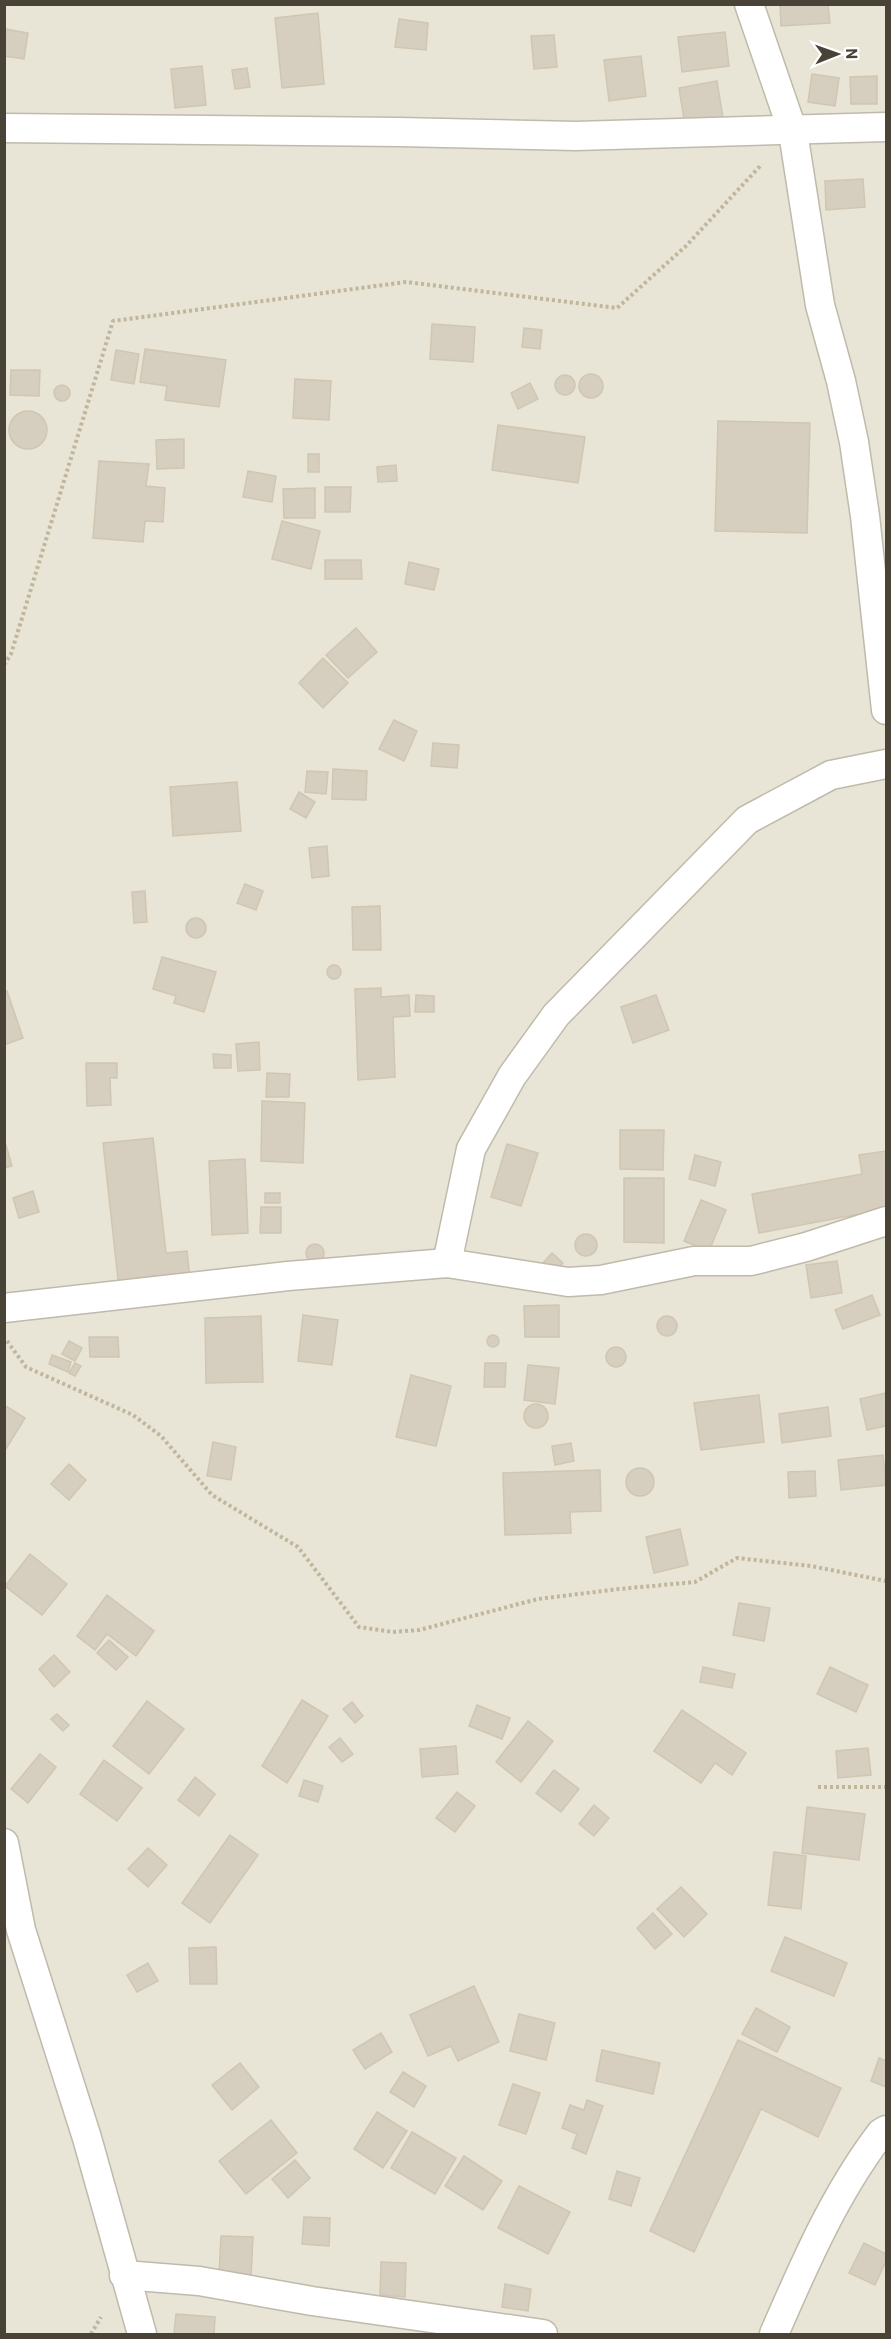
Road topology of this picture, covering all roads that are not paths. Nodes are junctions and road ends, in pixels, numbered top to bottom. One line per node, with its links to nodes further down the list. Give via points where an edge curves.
1 (748, 4): 4 (street)
2 (4, 128): 4 (street, via 576,136)
3 (886, 128): 4 (street)
4 (793, 132): 5 (street, via 820,305 854,442)
5 (886, 710)
6 (886, 764): 8 (street, via 831,775 747,820 556,1015 512,1076 471,1149)
7 (886, 1221): 8 (street, via 751,1261 694,1261 601,1280 568,1282)
8 (447, 1263): 9 (street, via 288,1276)
9 (4, 1308)
10 (4, 1843): 12 (street, via 21,1930 87,2138)
11 (886, 2130): 15 (street, via 858,2164)
12 (124, 2275): 13 (street); 14 (street, via 199,2281)
13 (142, 2334)
14 (543, 2334)
15 (774, 2334)

